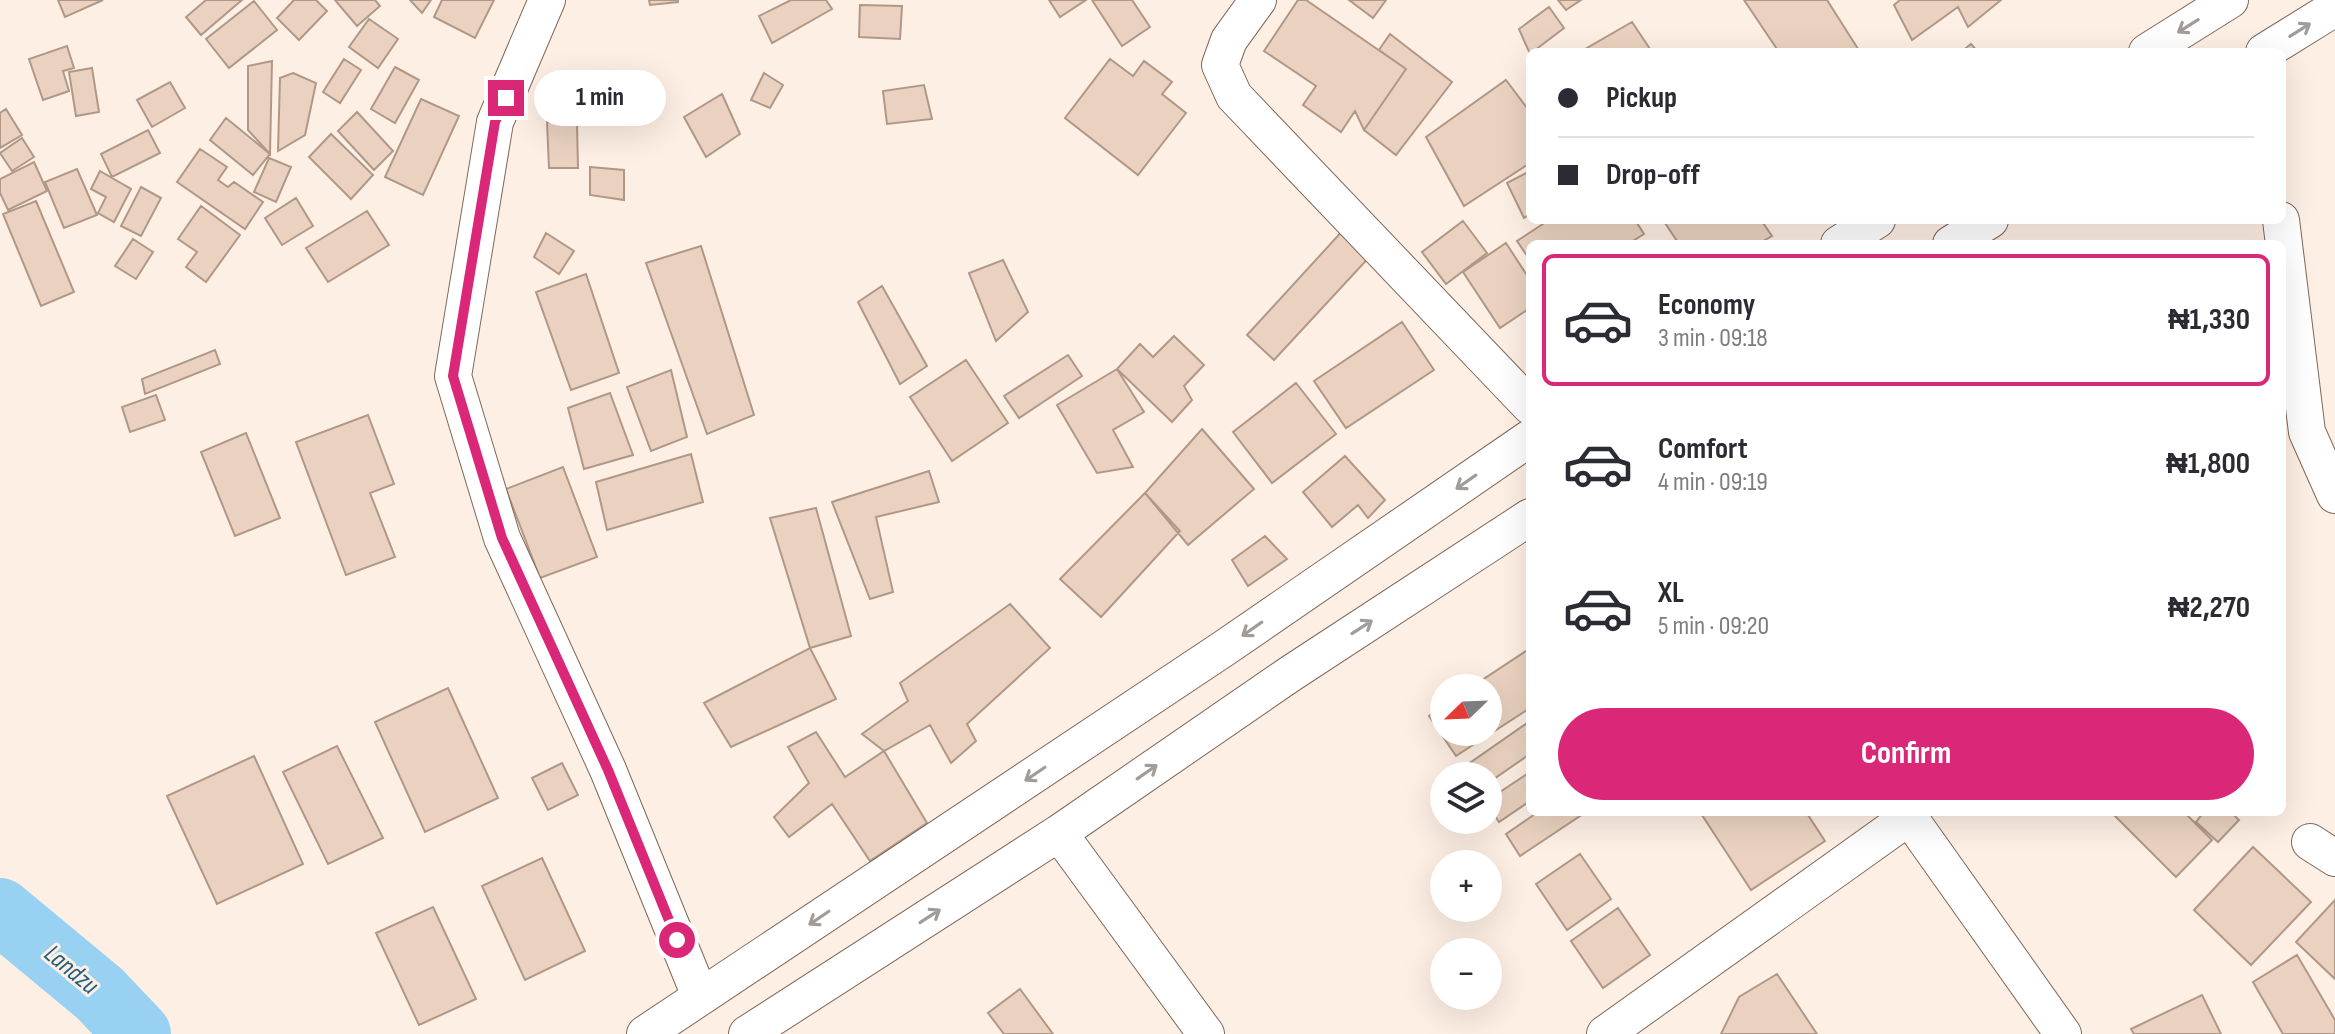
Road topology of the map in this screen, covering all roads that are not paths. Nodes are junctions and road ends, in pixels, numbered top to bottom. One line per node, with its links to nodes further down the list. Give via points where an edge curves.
1 (547, 0): 19 (street, via 495,122 453,376 502,538 608,770)
2 (1258, 0): 12 (street, via 1229,40 1220,65 1234,96)
3 (2230, 0): 5 (street, one-way to 5)
4 (2335, 8): 6 (street, one-way to 4)
5 (2153, 48)
6 (2270, 48)
7 (1871, 224): 9 (street)
8 (1984, 224): 10 (street)
9 (1845, 240)
10 (1958, 240)
11 (2286, 261): 14 (street, via 2307,432)
12 (1526, 402)
13 (1526, 441): 19 (street, one-way to 19, via 1210,658)
14 (2335, 495)
15 (1526, 520): 18 (street, one-way to 15)
16 (1907, 816): 23 (street)
17 (1911, 816): 24 (street)
18 (1059, 833): 21 (street, one-way to 18); 22 (street)
19 (700, 996): 20 (street)
20 (645, 1034)
21 (747, 1034)
22 (1206, 1034)
23 (1605, 1034)
24 (2063, 1034)

